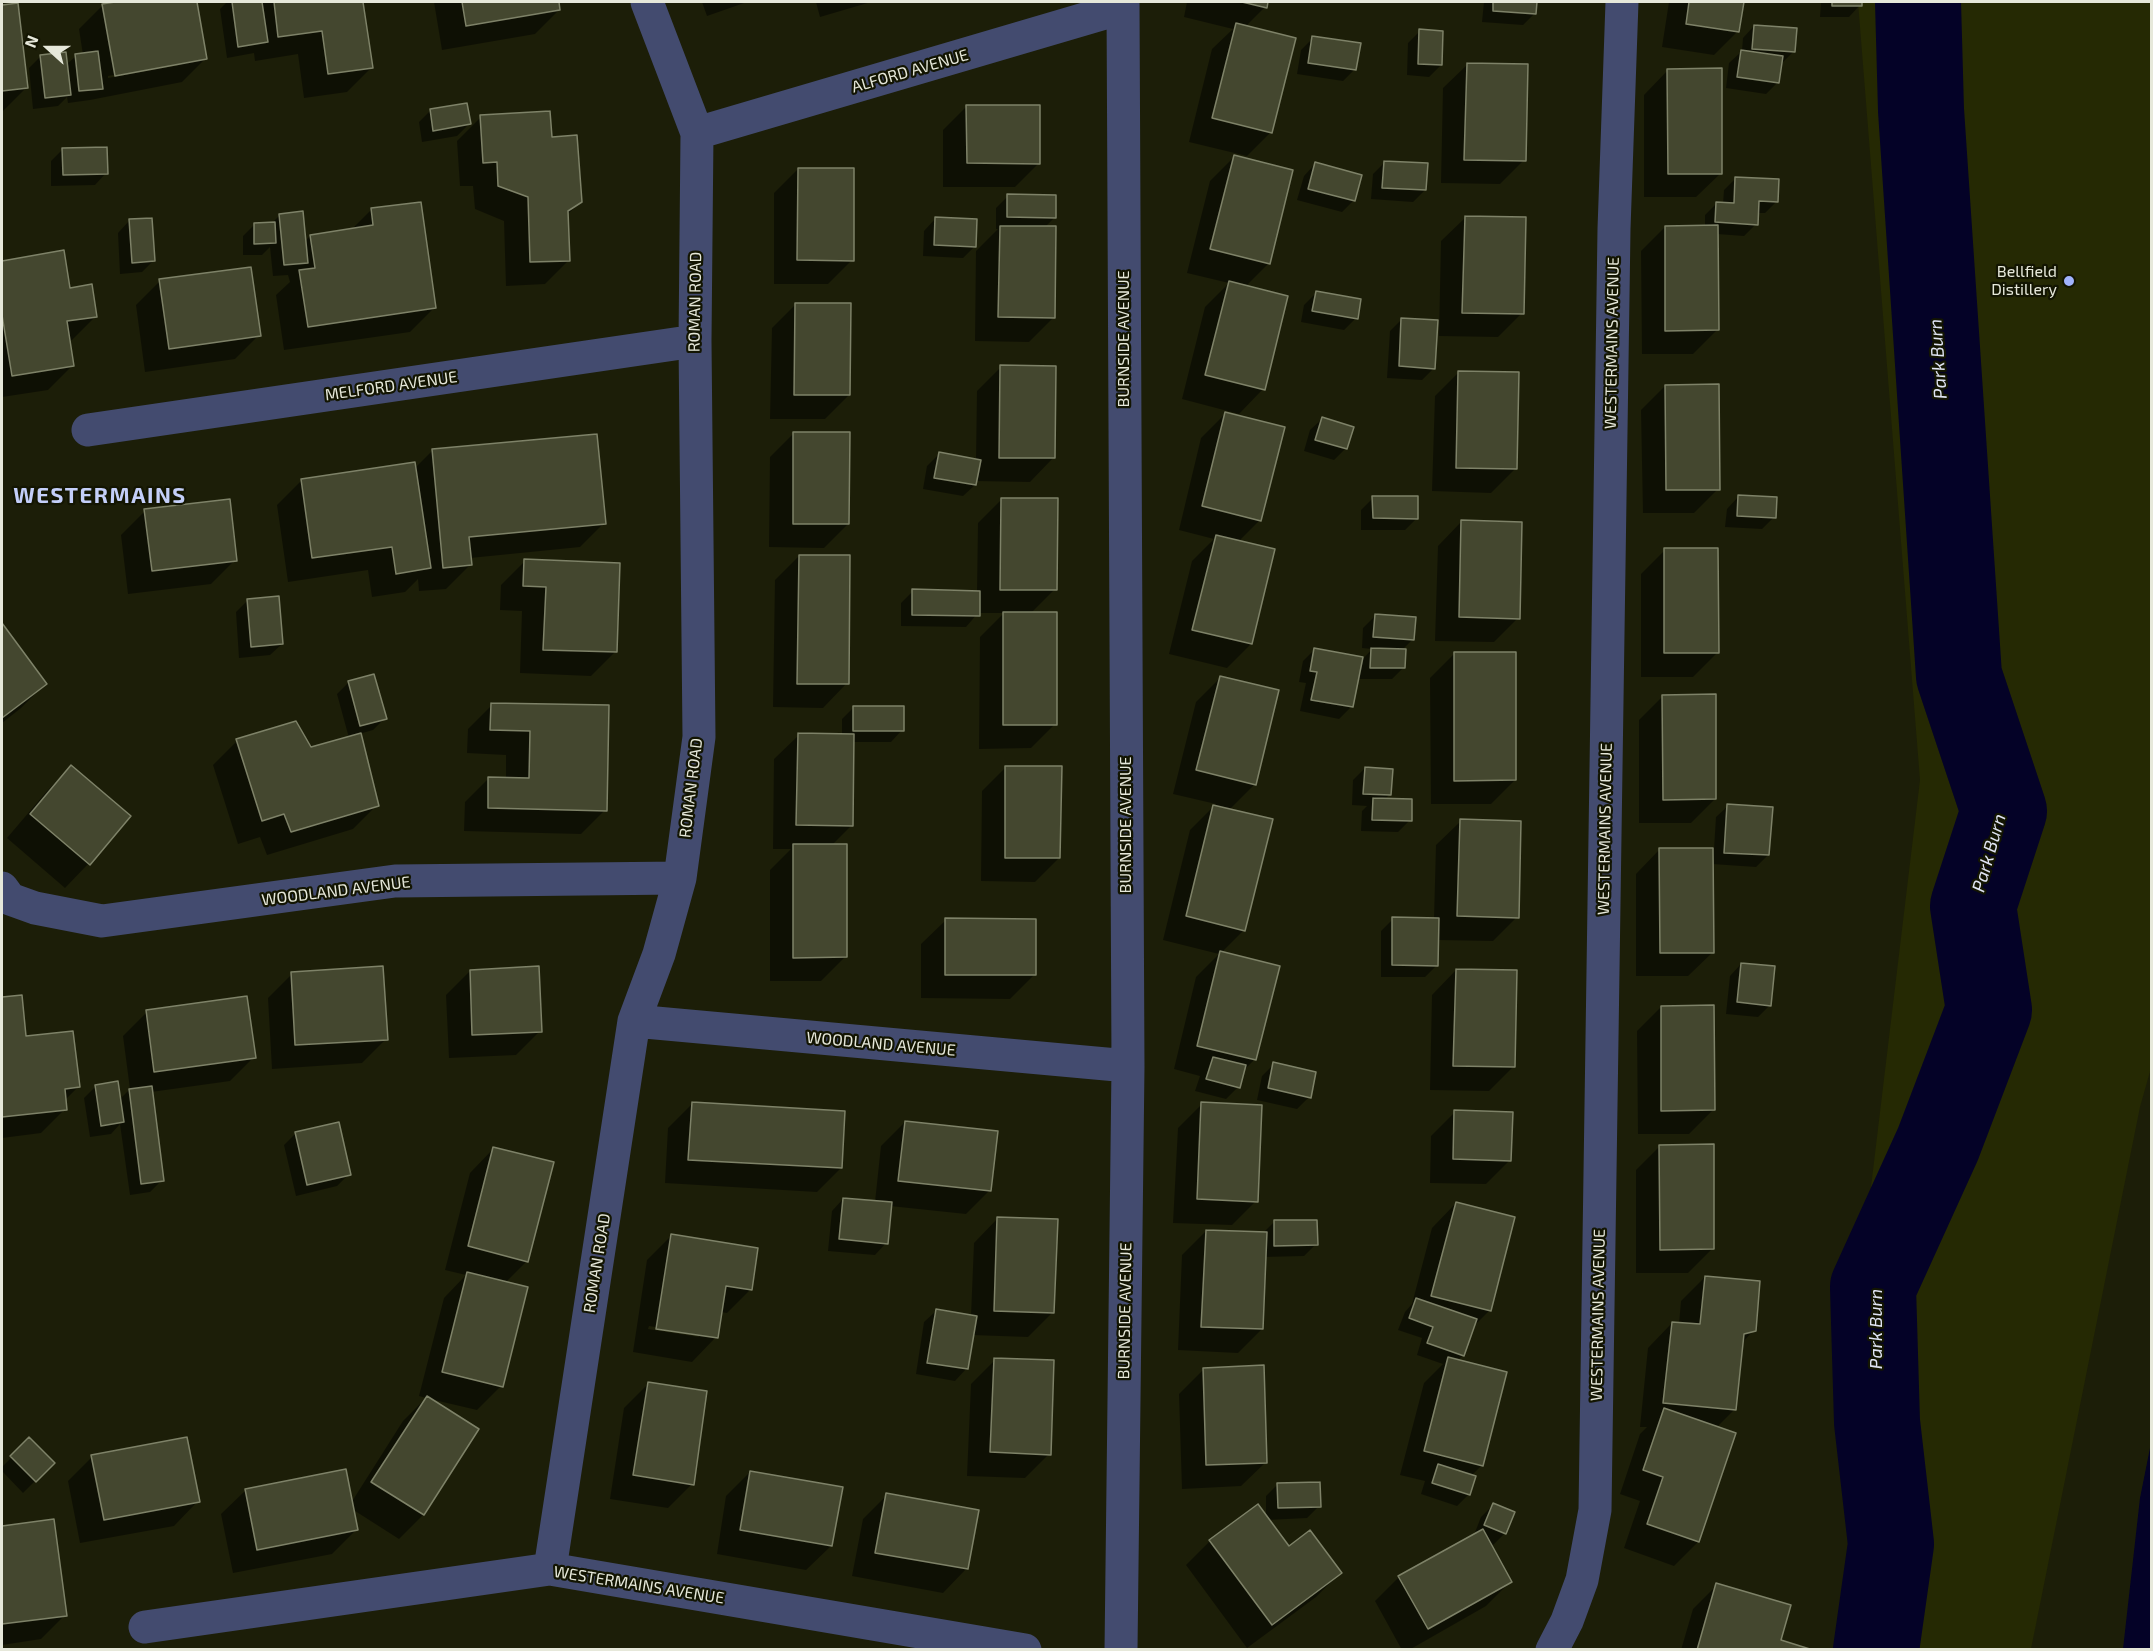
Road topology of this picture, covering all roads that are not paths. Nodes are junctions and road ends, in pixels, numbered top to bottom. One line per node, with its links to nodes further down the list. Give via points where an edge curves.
1 (647, 2): 4 (street, ROMAN ROAD)
2 (1622, 2): 15 (street, WESTERMAINS AVENUE, via 1614,229 1595,1510 1582,1580)
3 (1123, 5): 4 (street, ALFORD AVENUE); 10 (street, BURNSIDE AVENUE)
4 (697, 133): 5 (street, ROMAN ROAD)
5 (694, 341): 6 (street, MELFORD AVENUE); 7 (street, ROMAN ROAD, via 699,737)
6 (88, 430)
7 (680, 878): 8 (street, WOODLAND AVENUE, via 395,881 102,921 35,908 10,899); 9 (street, ROMAN ROAD, via 659,954)
8 (2, 888)
9 (634, 1021): 10 (street, WOODLAND AVENUE); 11 (street, ROMAN ROAD)
10 (1128, 1066): 14 (street, BURNSIDE AVENUE)
11 (550, 1569): 12 (street, WESTERMAINS AVENUE); 13 (street, WESTERMAINS AVENUE)
12 (145, 1627)
13 (1025, 1650)
14 (1121, 1650)
15 (1552, 1650)

